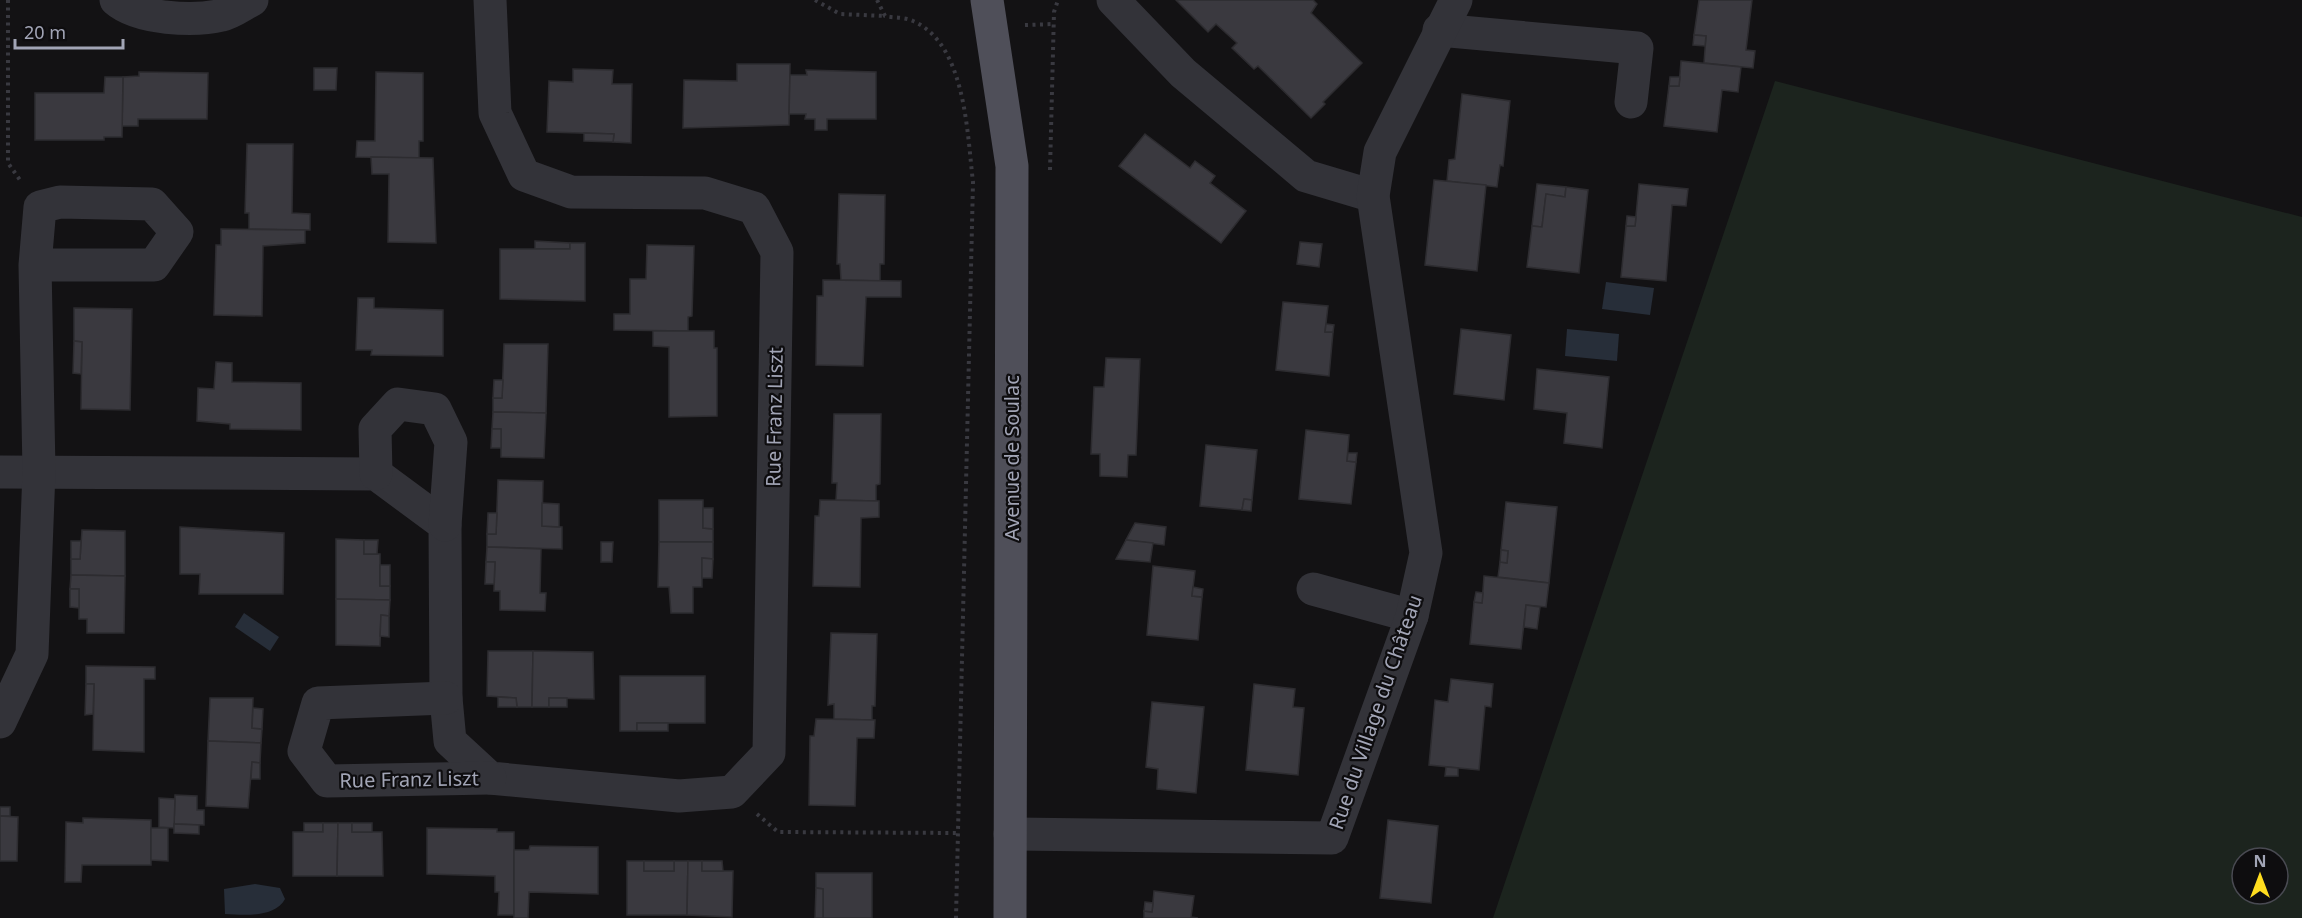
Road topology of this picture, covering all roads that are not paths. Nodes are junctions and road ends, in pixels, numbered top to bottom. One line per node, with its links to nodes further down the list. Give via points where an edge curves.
1 (116, 0): 2 (street, via 125,8 154,16 192,18 222,15)
2 (252, 0)
3 (490, 0): 19 (street, Rue Franz Liszt, via 495,113 524,175 570,192 705,193 754,208 777,252 769,753 732,792 679,796)
4 (987, 0): 20 (main road, Avenue de Soulac, via 1012,166)
5 (1113, 0): 9 (street, via 1183,73 1306,176)
6 (1456, 0): 7 (street, Rue du Village du Château)
7 (1439, 30): 8 (street, via 1637,48); 9 (street, Rue du Village du Château, via 1380,152)
8 (1631, 102)
9 (1373, 196): 16 (street, Rue du Village du Château, via 1426,553)
10 (35, 266): 10 (street, via 153,265 177,232 152,204 60,202 40,207); 11 (street)
11 (39, 471): 12 (street); 13 (street); 18 (street, via 32,654)
12 (0, 472)
13 (376, 474): 14 (street); 14 (street, Rue Franz Liszt, via 375,429 398,404 435,409 451,442)
14 (445, 525): 17 (street, Rue Franz Liszt)
15 (1312, 589): 16 (street)
16 (1412, 616): 20 (street, Rue du Village du Château, via 1332,838)
17 (446, 698): 19 (street, Rue Franz Liszt, via 450,741); 19 (street, Rue Franz Liszt, via 318,703 304,751 327,781)
18 (0, 722)
19 (490, 778)
20 (1010, 834): 21 (main road, Avenue de Soulac)
21 (1010, 918)

